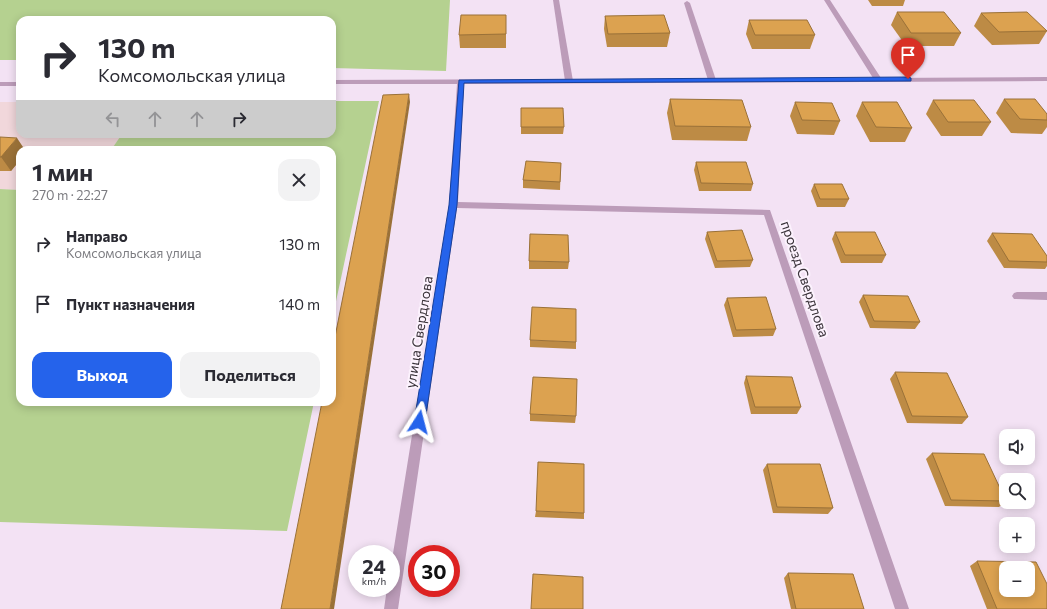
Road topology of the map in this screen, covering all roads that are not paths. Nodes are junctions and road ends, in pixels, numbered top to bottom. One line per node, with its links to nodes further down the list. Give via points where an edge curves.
1 (556, 0): 7 (street)
2 (827, 0): 4 (street)
3 (687, 3): 6 (street)
4 (878, 79): 5 (street); 6 (street)
5 (1047, 79)
6 (712, 80): 7 (street)
7 (569, 81): 9 (street)
8 (336, 82): 9 (street)
9 (461, 82): 12 (street, улица Свердлова)
10 (0, 84): 11 (street)
11 (16, 84)
12 (453, 205): 15 (street, улица Свердлова); 16 (street, проезд Свердлова, via 768,212)
13 (1017, 296): 14 (street)
14 (1047, 296)
15 (390, 609)
16 (902, 609)

